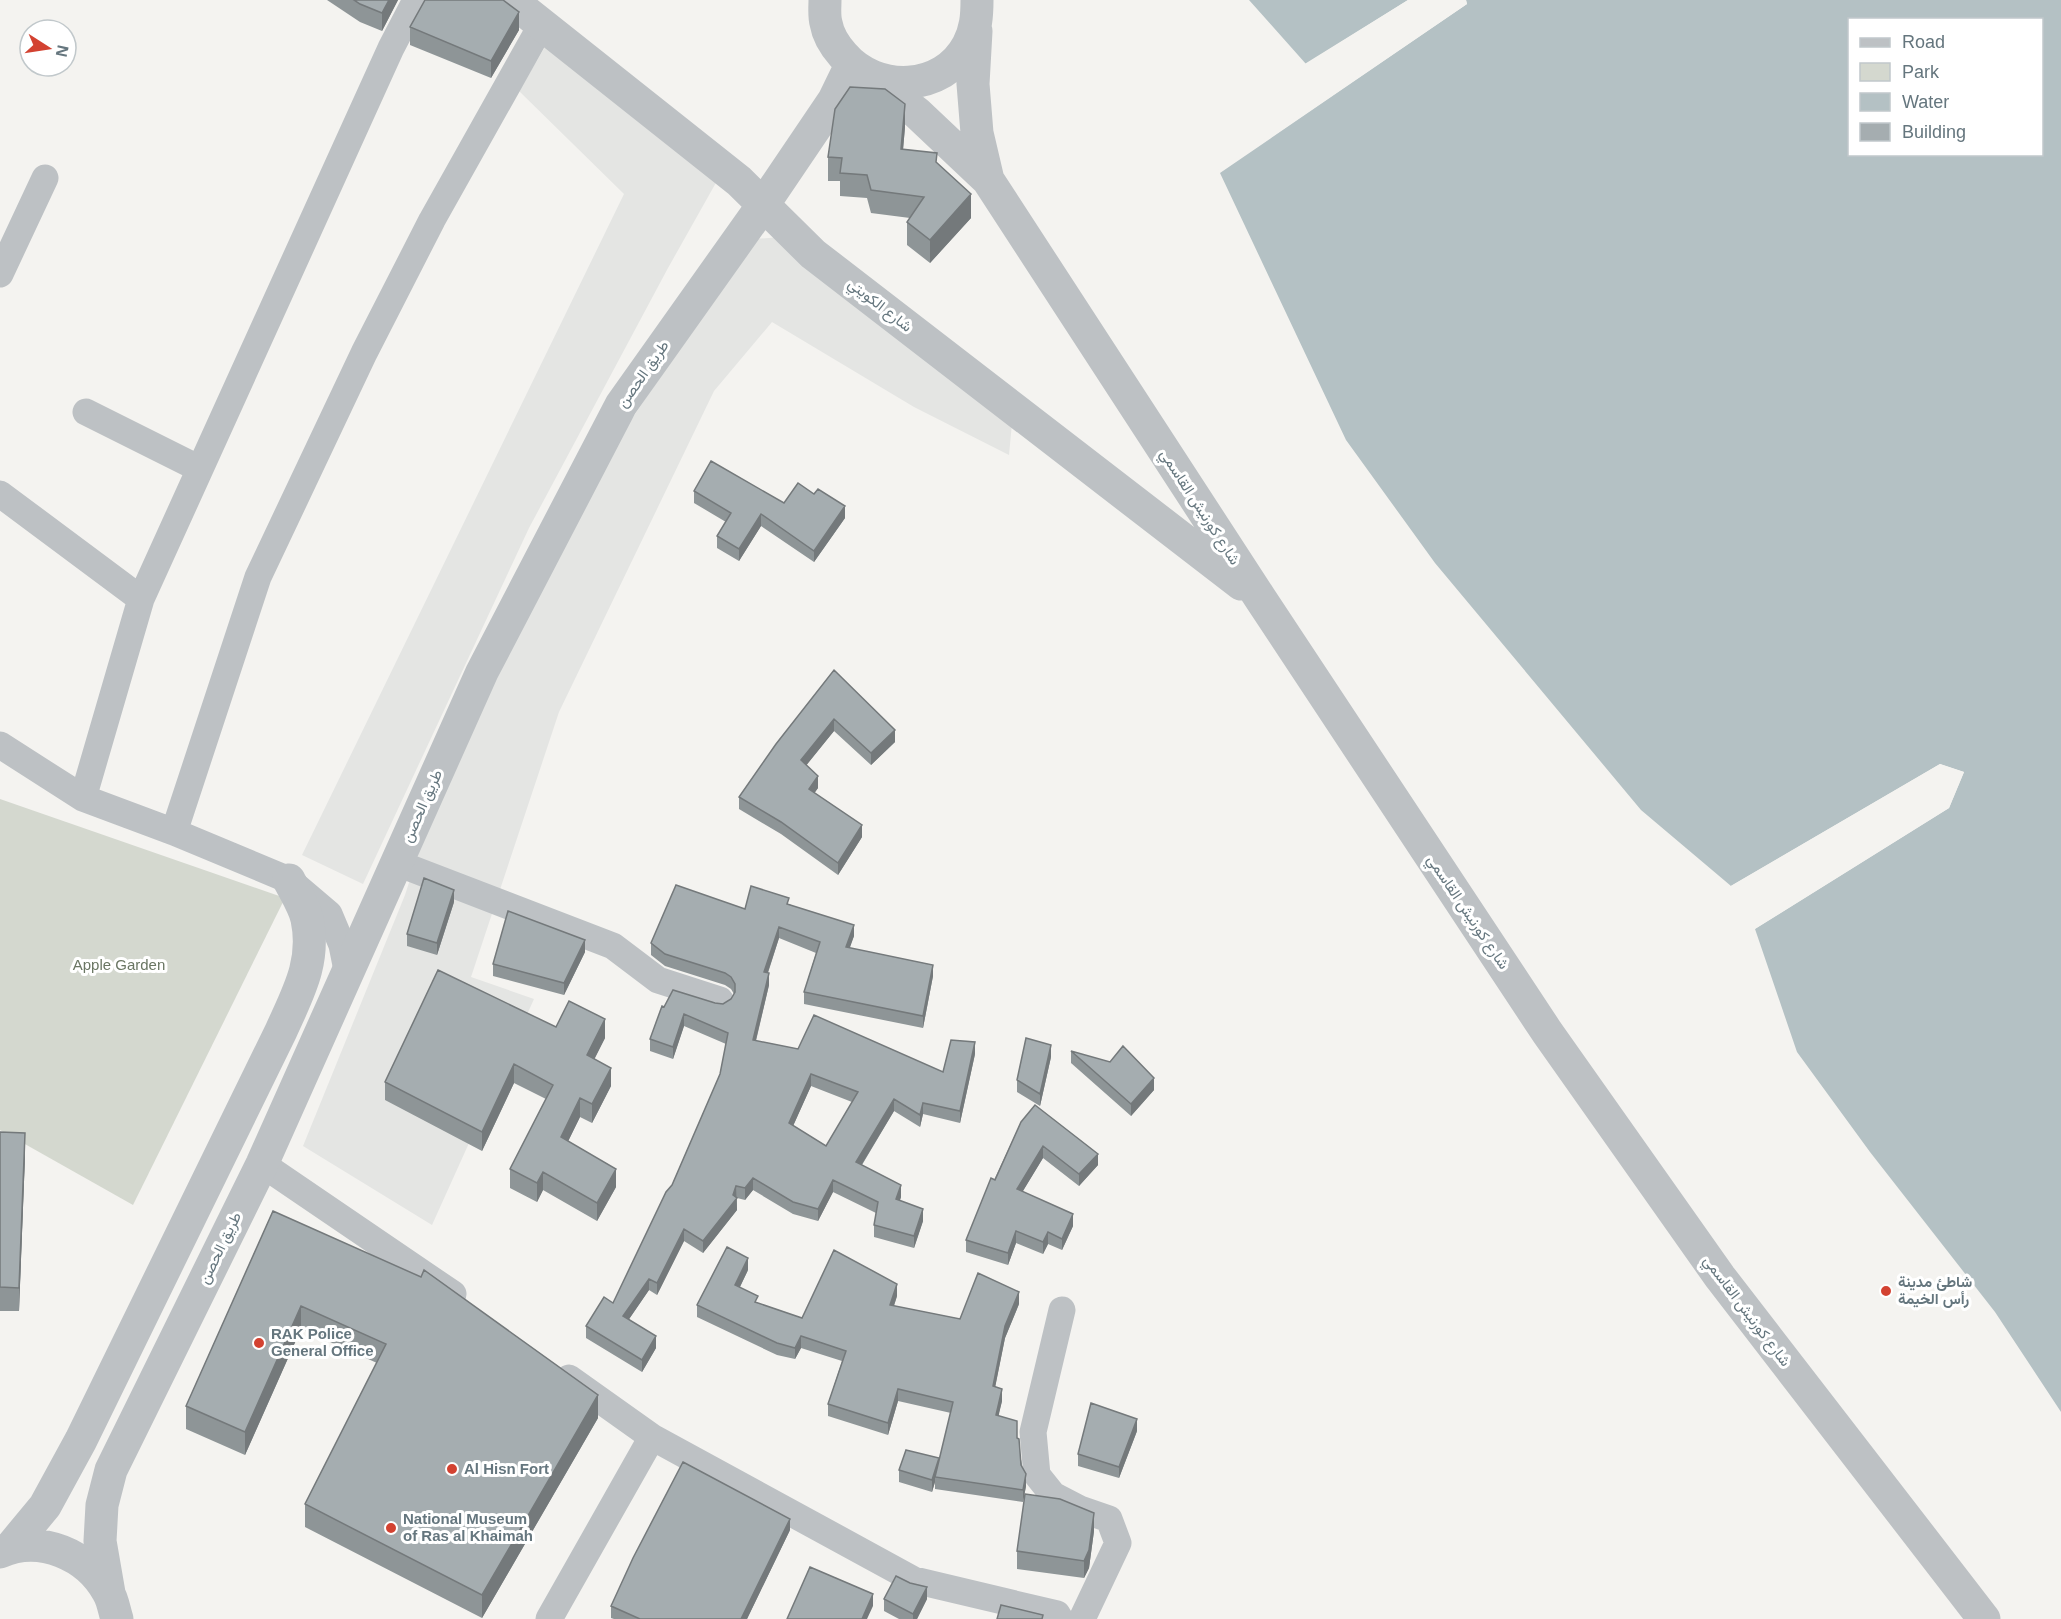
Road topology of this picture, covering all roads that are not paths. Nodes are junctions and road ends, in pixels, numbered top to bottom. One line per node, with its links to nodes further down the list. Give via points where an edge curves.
1 (416, 0): 12 (street)
2 (511, 0): 5 (street, شارع الكويتي)
3 (825, 0): 6 (street, شارع كورنيش القاسمي, via 826,24 835,46)
4 (977, 10): 6 (street, via 968,45 950,66 926,79 899,84); 8 (street, شارع كورنيش القاسمي, via 973,84 977,133)
5 (542, 24): 9 (street, شارع الكويتي, via 739,181); 18 (street, via 432,220 258,577)
6 (862, 71): 8 (street, شارع كورنيش القاسمي, via 917,113); 9 (street, طريق الحصن, via 834,100)
7 (45, 178): 10 (street)
8 (988, 180): 14 (street, شارع كورنيش القاسمي)
9 (763, 205): 14 (street, شارع الكويتي, via 813,254); 19 (street, طريق الحصن, via 621,405 482,672)
10 (0, 274)
11 (86, 412): 12 (street)
12 (200, 469): 15 (street)
13 (0, 494): 15 (street)
14 (1260, 598): 33 (street, شارع كورنيش القاسمي, via 1547,1032 1720,1277)
15 (141, 599): 17 (street)
16 (0, 745): 17 (street)
17 (83, 798): 18 (street)
18 (174, 832): 20 (street)
19 (398, 863): 21 (street, طريق الحصن); 22 (street, via 613,945 658,980)
20 (289, 880): 21 (street, via 329,914 342,945); 28 (street, via 307,923 310,953 302,983 76,1449 45,1506)
21 (348, 975): 23 (street, طريق الحصن)
22 (720, 1000)
23 (262, 1164): 24 (street); 29 (street, طريق الحصن, via 111,1470 102,1505 100,1541)
24 (468, 1305)
25 (1062, 1310): 32 (street, via 1033,1432 1037,1475 1053,1496 1109,1519 1118,1543)
26 (546, 1361): 27 (street)
27 (652, 1437): 30 (street); 31 (street, via 914,1580 1057,1614)
28 (5, 1549): 29 (street, via 40,1545 68,1553 92,1569)
29 (113, 1606)
30 (549, 1619)
31 (1060, 1619)
32 (1082, 1619)
33 (1984, 1619)

